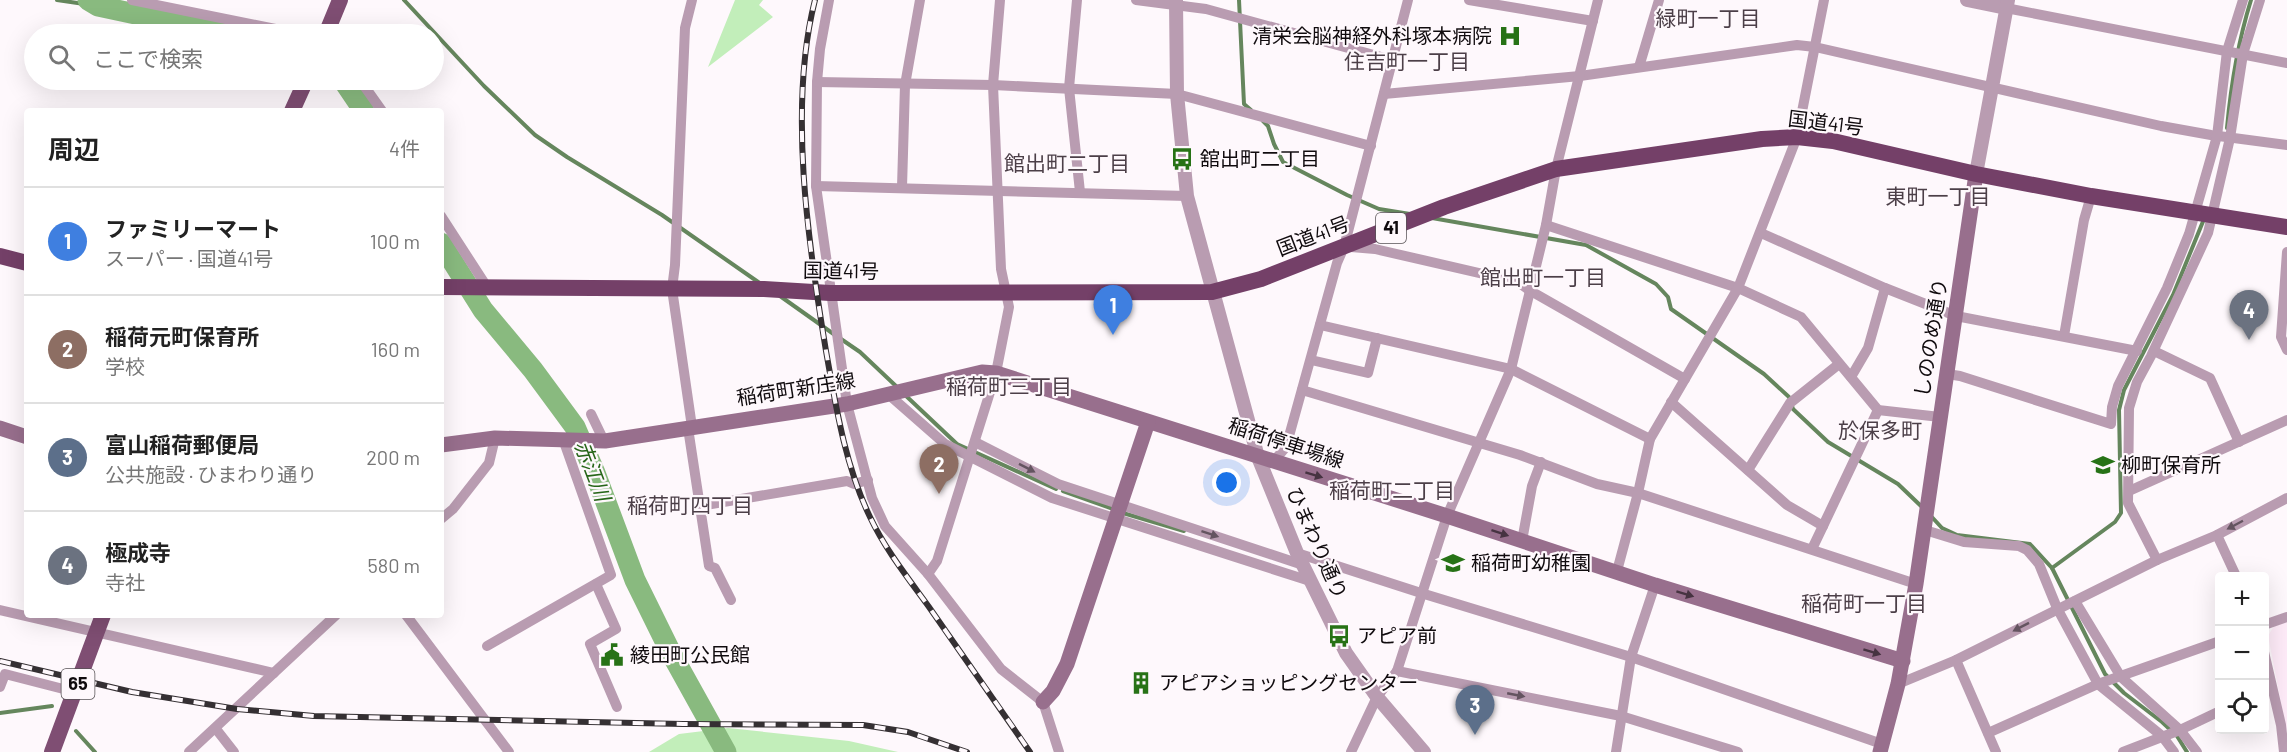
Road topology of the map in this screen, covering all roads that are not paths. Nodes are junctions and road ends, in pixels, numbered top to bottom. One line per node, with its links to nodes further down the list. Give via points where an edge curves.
1 (132, 0): 20 (street)
2 (340, 0): 21 (main road)
3 (692, 0): 66 (street, via 685,28)
4 (829, 0): 29 (street)
5 (920, 0): 30 (street)
6 (1000, 0): 31 (street)
7 (1077, 0): 33 (street)
8 (1136, 0): 17 (street)
9 (1408, 0): 25 (street)
10 (1469, 0): 19 (street)
11 (1598, 0): 19 (street)
12 (1659, 0): 27 (street)
13 (1824, 0): 22 (street)
14 (1967, 0): 18 (street)
15 (2243, 0): 23 (street)
16 (2259, 0): 24 (street)
17 (1176, 3): 25 (street); 36 (street, ひまわり通り)
18 (2007, 4): 23 (street); 32 (street, しののめ通り)
19 (1593, 21): 28 (street)
20 (251, 24)
21 (330, 24)
22 (1815, 47): 27 (street, via 1797,45); 32 (street); 41 (street)
23 (2227, 51): 24 (street); 40 (street)
24 (2243, 54): 26 (street); 42 (street)
25 (1392, 60): 37 (street)
26 (2287, 63)
27 (1639, 67): 28 (street)
28 (1580, 76): 37 (street); 45 (street)
29 (817, 82): 30 (street); 47 (street)
30 (905, 84): 31 (street); 48 (street)
31 (993, 86): 33 (street); 49 (street)
32 (1992, 86): 40 (street); 46 (street, しののめ通り)
33 (1069, 88): 36 (street); 50 (street)
34 (301, 90): 38 (main road)
35 (367, 90): 39 (street)
36 (1177, 94): 44 (street); 51 (street, ひまわり通り)
37 (1384, 94): 44 (street)
38 (293, 108)
39 (380, 108)
40 (2217, 136): 42 (street); 53 (street)
41 (1797, 137): 45 (highway, 国道41号 / 41); 46 (highway, 国道41号 / 41, via 1833,141); 57 (street)
42 (2230, 138): 43 (street); 53 (street)
43 (2287, 145)
44 (1371, 146): 58 (street)
45 (1556, 169): 55 (street); 58 (highway, 国道41号 / 41, via 1444,207)
46 (1976, 174): 52 (highway, 国道41号 / 41); 71 (main road, しののめ通り)
47 (816, 186): 48 (street); 70 (street)
48 (902, 187): 49 (street)
49 (997, 190): 50 (street); 68 (street)
50 (1080, 192): 51 (street)
51 (1187, 196): 69 (street, ひまわり通り)
52 (2091, 196): 53 (highway, 国道41号 / 41); 73 (street)
53 (2204, 213): 56 (highway, 国道41号 / 41); 76 (street, via 2190,234); 77 (street, via 2208,233)
54 (444, 221): 63 (street)
55 (1546, 225): 64 (street); 67 (street)
56 (2287, 227)
57 (1761, 233): 64 (street); 65 (street)
58 (1344, 247): 67 (street, via 1383,250 1518,282); 69 (highway, 国道41号 / 41, via 1261,279); 72 (street)
59 (2287, 252): 75 (street, via 2282,337)
60 (0, 256): 61 (highway)
61 (24, 262)
62 (444, 287): 63 (highway, 国道41号 / 41)
63 (486, 288): 66 (highway, 国道41号 / 41)
64 (1738, 288): 79 (street, via 1801,317); 84 (street)
65 (1885, 288): 71 (street); 83 (street, via 1868,348)
66 (672, 289): 70 (highway, 国道41号 / 41); 94 (street)
67 (1529, 290): 80 (street); 84 (street)
68 (1007, 291): 69 (highway, 国道41号 / 41); 70 (highway, 国道41号 / 41); 81 (street, via 1009,307)
69 (1212, 292): 106 (street, ひまわり通り)
70 (830, 293): 88 (street)
71 (1956, 316): 73 (street); 82 (main road, しののめ通り)
72 (1320, 325): 74 (street); 78 (street)
73 (2064, 336): 76 (street)
74 (1377, 338): 78 (street, via 1368,373); 80 (street)
75 (2287, 350)
76 (2137, 351): 82 (street, via 2118,386 2111,424)
77 (2154, 351): 102 (street, via 2210,378); 111 (street, via 2137,382 2129,408)
78 (1311, 360): 85 (street)
79 (1839, 364): 83 (street); 109 (street, via 1790,404)
80 (1511, 369): 99 (street); 103 (street)
81 (996, 373): 86 (main road, 稲荷町新庄線, via 982,372); 93 (main road, 稲荷町新庄線); 101 (street)
82 (1947, 374): 91 (main road, しののめ通り)
83 (1851, 377): 89 (street)
84 (1685, 379): 87 (street)
85 (1302, 390): 103 (street); 107 (street, via 1286,447)
86 (888, 394): 88 (main road, 稲荷町新庄線); 105 (street, via 945,444)
87 (1671, 402): 99 (street); 109 (street)
88 (847, 404): 94 (main road, 稲荷町新庄線); 110 (street)
89 (1878, 410): 91 (street); 118 (street)
90 (591, 414): 100 (street)
91 (1940, 417): 119 (main road, しののめ通り)
92 (2287, 420): 102 (street)
93 (1148, 422): 106 (main road, 稲荷停車場線); 115 (main road)
94 (690, 427): 100 (main road, 稲荷町新庄線); 114 (street)
95 (0, 428): 96 (main road)
96 (24, 436)
97 (495, 438): 98 (main road, 稲荷町新庄線); 104 (main road, 稲荷町新庄線); 116 (street, via 489,463)
98 (563, 439): 100 (main road, 稲荷町新庄線); 129 (street, via 611,575)
99 (1650, 439): 112 (street)
100 (605, 441)
101 (975, 442): 105 (street); 115 (street, one-way to 115)
102 (2239, 442): 111 (street)
103 (1478, 444): 108 (street); 117 (street)
104 (444, 445)
105 (970, 456): 115 (street, via 1053,498); 127 (street, via 937,561)
106 (1258, 457): 107 (main road, 稲荷停車場線); 123 (street, ひまわり通り)
107 (1274, 462): 117 (main road, 稲荷停車場線, one-way to 117)
108 (1541, 462): 112 (street, via 1597,484); 121 (street, via 1532,486)
109 (1748, 470): 118 (street, via 1787,505)
110 (868, 480): 114 (street); 127 (street, via 885,526)
111 (2129, 490): 124 (street, via 2128,503)
112 (1638, 493): 122 (street); 125 (street)
113 (2287, 498): 120 (street, one-way to 120)
114 (700, 506): 133 (street, via 709,566 715,568)
115 (1120, 511): 123 (street, one-way to 123); 128 (street); 159 (main road, via 1067,664)
116 (444, 516)
117 (1447, 516): 121 (main road, 稲荷停車場線, one-way to 121); 132 (street)
118 (1824, 526): 122 (street)
119 (1925, 530): 130 (main road, しののめ通り); 135 (street, via 1964,542 2027,550 2039,564)
120 (2217, 535): 124 (street); 126 (street)
121 (1522, 540): 125 (main road, 稲荷停車場線)
122 (1812, 549): 130 (street)
123 (1300, 559): 128 (street, ひまわり通り); 132 (street)
124 (2157, 560): 134 (street)
125 (1617, 571): 131 (main road, 稲荷停車場線)
126 (2234, 572)
127 (928, 574): 159 (street, via 1001,669)
128 (1310, 581): 158 (street, ひまわり通り, via 1346,653)
129 (596, 584): 146 (street); 160 (street, via 616,629 591,644)
130 (1916, 584): 149 (main road, しののめ通り)
131 (1655, 585): 147 (street); 149 (main road, 稲荷停車場線, one-way to 149)
132 (1421, 593): 147 (street); 150 (street)
133 (731, 600)
134 (2075, 601): 135 (street); 152 (street)
135 (2058, 608): 148 (street, one-way to 148); 154 (street)
136 (0, 610): 137 (street)
137 (24, 615)
138 (2287, 617): 143 (street)
139 (35, 618): 144 (street)
140 (102, 618): 144 (main road, 65)
141 (333, 618): 151 (street)
142 (408, 618): 171 (street)
143 (2269, 624)
144 (97, 632): 151 (street); 157 (main road, 65)
145 (2215, 643): 152 (street)
146 (486, 646)
147 (1631, 657): 162 (street); 167 (street)
148 (1956, 660): 153 (street); 165 (street)
149 (1903, 661): 153 (main road, しののめ通り)
150 (1397, 671): 158 (street); 162 (street, one-way to 162)
151 (274, 673): 163 (street)
152 (2121, 677): 154 (street); 164 (street)
153 (1898, 684): 167 (main road, しののめ通り)
154 (2098, 684): 165 (street); 166 (street)
155 (0, 687): 157 (street, via 5,674)
156 (2269, 690): 181 (street, via 2282,725)
157 (75, 692): 168 (main road, 65)
158 (1377, 697): 173 (street); 174 (street, ひまわり通り)
159 (1043, 702): 172 (street)
160 (617, 707)
161 (2215, 713): 164 (street)
162 (1622, 716): 175 (street); 176 (street)
163 (216, 729): 169 (street); 170 (street)
164 (2180, 730): 166 (street); 180 (street)
165 (1988, 733): 177 (street)
166 (2163, 736): 178 (street); 179 (street)
167 (1881, 748)
168 (52, 752)
169 (189, 752)
170 (234, 752)
171 (509, 752)
172 (1059, 752)
173 (1351, 752)
174 (1424, 752)
175 (1616, 752)
176 (1738, 752)
177 (1996, 752)
178 (2123, 752)
179 (2174, 752)
180 (2197, 752)
181 (2284, 752)

